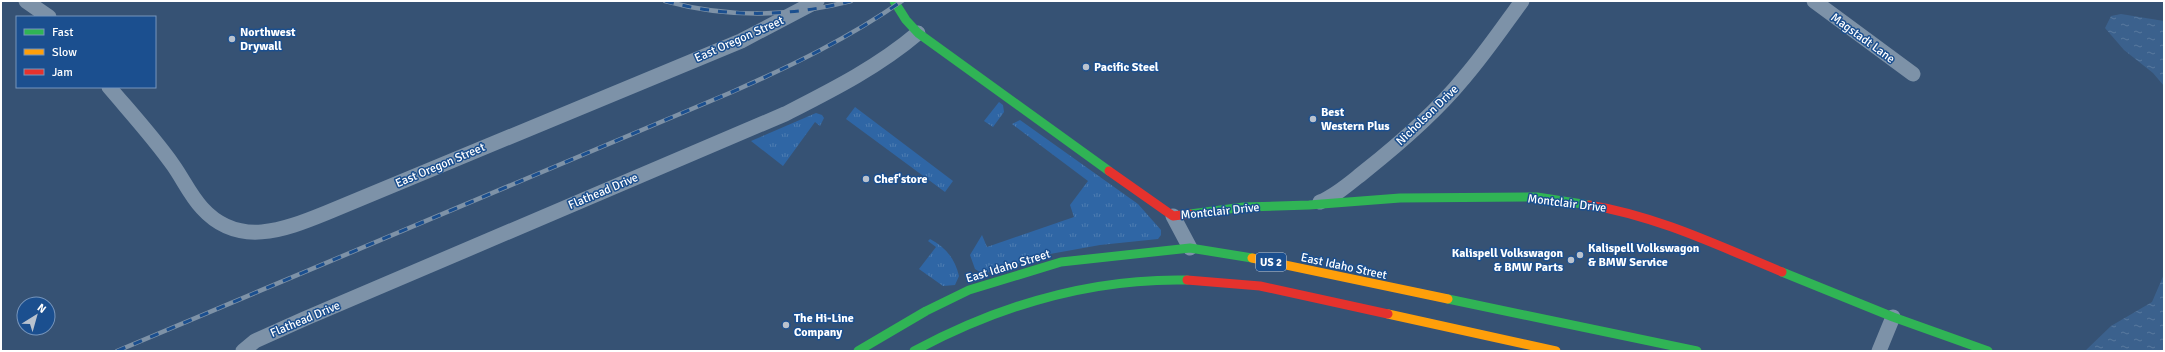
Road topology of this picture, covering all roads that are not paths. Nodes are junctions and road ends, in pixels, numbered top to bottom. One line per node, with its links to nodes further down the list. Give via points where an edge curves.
1 (26, 1): 6 (street)
2 (817, 1): 9 (street, East Oregon Street, via 741,41 298,224 271,231 233,230 217,222 202,208 165,153)
3 (894, 1): 7 (main road)
4 (1522, 1): 10 (street, Nicholson Drive, via 1463,80 1438,106 1344,188 1329,198)
5 (1814, 1): 8 (street, Magstadt Lane)
6 (48, 16)
7 (918, 33): 11 (main road, Montclair Drive); 14 (street, Flathead Drive, via 896,51 851,80 786,114 304,319 255,341)
8 (1913, 74)
9 (111, 88)
10 (1310, 205): 11 (main road, Montclair Drive, via 1244,207); 13 (main road, Montclair Drive, via 1400,198 1537,198 1618,210 1667,225)
11 (1172, 216): 12 (street, Montclair Drive)
12 (1190, 248): 15 (main road, East Idaho Street / US 2, via 1061,262 969,290 926,311); 18 (main road, East Idaho Street / US 2, via 1239,255)
13 (1893, 317): 19 (street); 20 (main road, Montclair Drive)
14 (243, 351)
15 (858, 351)
16 (914, 351): 17 (main road, US 2, via 988,316 1055,295 1122,283 1186,280 1298,293)
17 (1556, 351)
18 (1697, 351)
19 (1879, 351)
20 (1988, 351)

